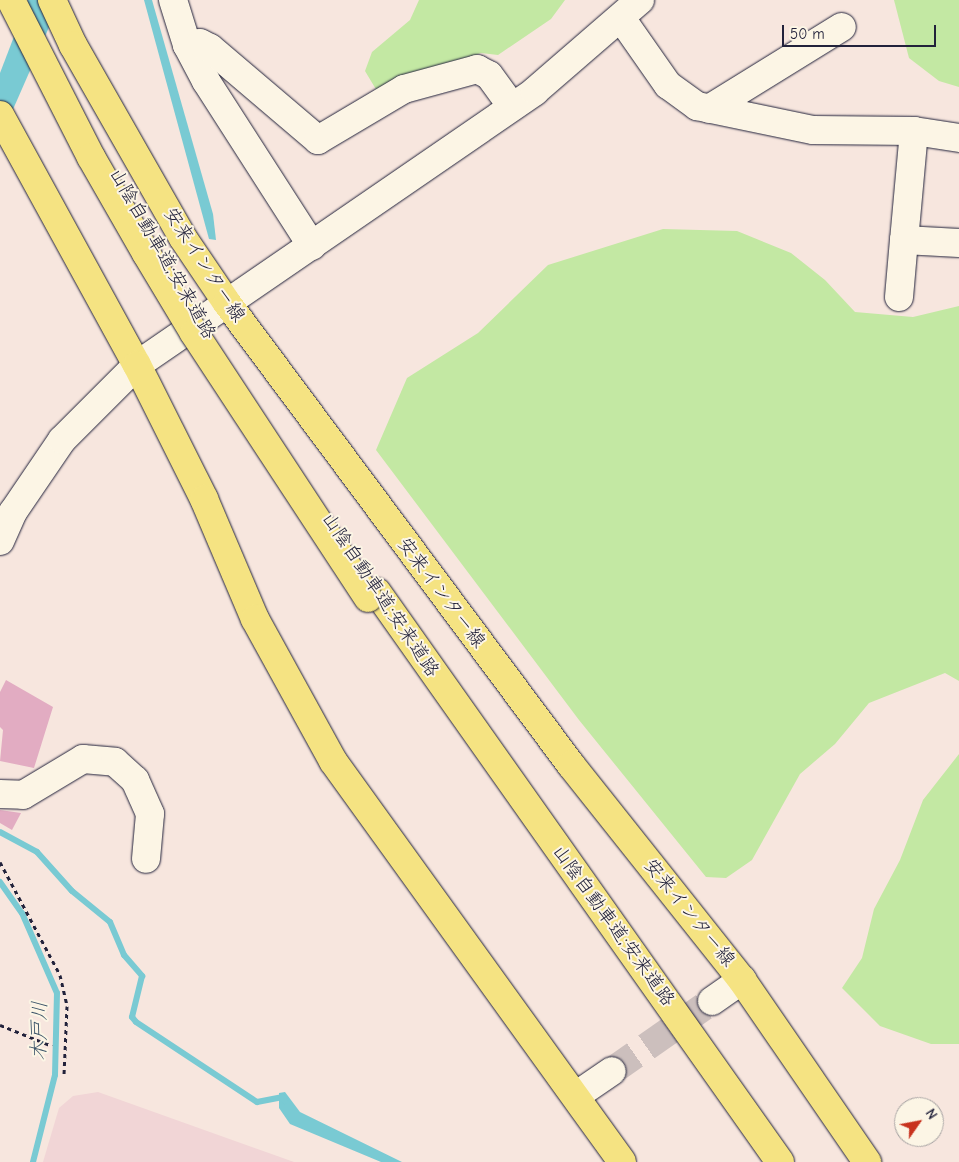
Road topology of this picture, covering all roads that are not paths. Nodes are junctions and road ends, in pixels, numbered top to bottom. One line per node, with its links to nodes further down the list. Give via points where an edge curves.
1 (11, 0): 20 (main road, 山陰自動車道;安来道路, bridge, via 87,149 151,261)
2 (24, 0): 20 (main road, 山陰自動車道;安来道路, via 103,152 199,320)
3 (52, 0): 17 (main road, 安来インター線, via 73,45 183,238)
4 (173, 0): 7 (street)
5 (630, 9): 8 (street); 9 (street, via 668,85 685,99)
6 (842, 28): 9 (street)
7 (187, 45): 8 (street, via 200,43 210,48 318,140 404,89 478,69 489,75); 15 (street)
8 (512, 107): 15 (street)
9 (709, 109): 11 (street, via 813,130)
10 (0, 115): 18 (main road)
11 (914, 132): 12 (street); 13 (street)
12 (959, 138)
13 (904, 240): 14 (street); 16 (street)
14 (959, 244)
15 (312, 246): 17 (street)
16 (899, 297)
17 (227, 303): 18 (street); 23 (main road, 安来インター線, via 571,765)
18 (137, 365): 19 (street, via 62,440 13,512); 26 (main road, via 204,499 255,619 333,761)
19 (0, 541)
20 (372, 595): 28 (main road, 山陰自動車道;安来道路); 29 (main road, 山陰自動車道;安来道路)
21 (0, 794): 22 (street, via 23,795 83,759 115,762 135,780 150,814)
22 (146, 858)
23 (742, 980): 24 (street); 30 (main road, 安来インター線)
24 (712, 1001)
25 (612, 1071): 26 (street)
26 (577, 1096): 27 (main road)
27 (622, 1162)
28 (764, 1162)
29 (780, 1162)
30 (867, 1162)

